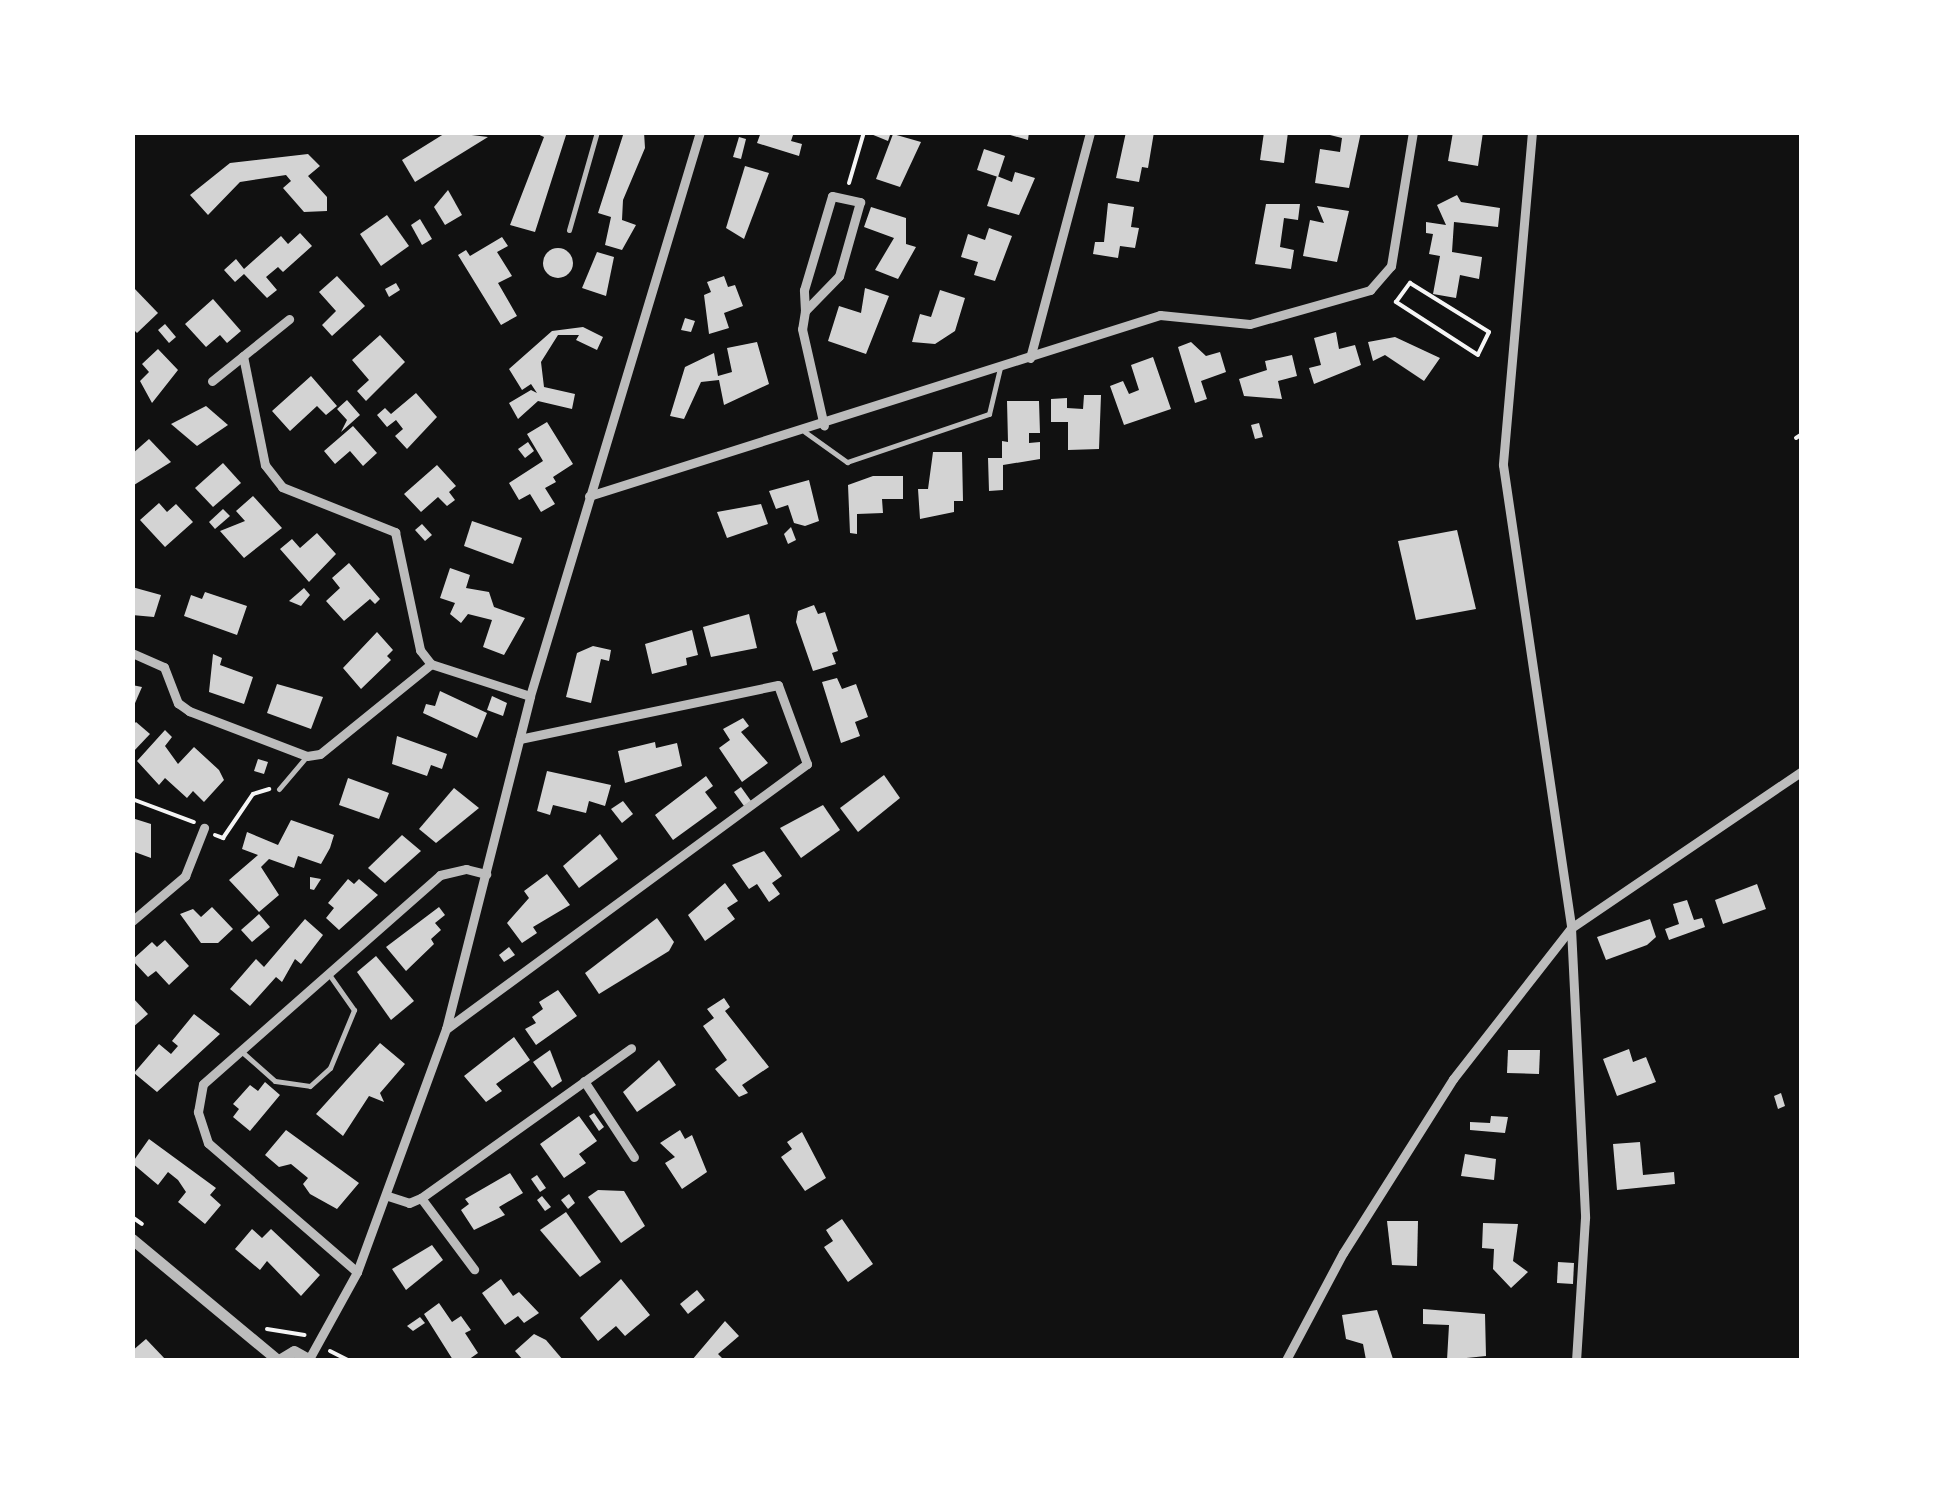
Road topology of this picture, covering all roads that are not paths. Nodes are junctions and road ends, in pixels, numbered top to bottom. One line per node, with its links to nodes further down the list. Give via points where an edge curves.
1 (597, 132): 6 (lane)
2 (700, 132): 15 (street)
3 (1090, 132): 10 (street)
4 (1413, 132): 10 (street, via 1391,266 1370,290 1250,324 1160,316)
5 (1532, 132): 26 (street, via 1503,465)
6 (568, 230)
7 (804, 311): 7 (street, via 839,276 860,202 832,196); 13 (street, via 802,329)
8 (289, 319): 9 (street)
9 (243, 356): 12 (street); 17 (street, via 265,465 282,486 395,532 420,650)
10 (1030, 358): 11 (street)
11 (1000, 368): 13 (street); 14 (lane, via 989,414 847,462)
12 (212, 382)
13 (824, 426): 14 (street)
14 (805, 432): 15 (street)
15 (589, 496): 18 (street)
16 (132, 653): 20 (street, via 164,666 178,703 189,711)
17 (431, 664): 18 (street); 20 (street, via 320,754)
18 (530, 696): 19 (street)
19 (520, 739): 24 (street); 28 (street, via 778,685 807,764)
20 (307, 756): 22 (lane)
21 (1802, 771): 26 (street)
22 (279, 790)
23 (204, 828): 25 (street, via 185,876)
24 (486, 874): 27 (street, via 451,870); 28 (street)
25 (132, 922)
26 (1571, 928): 40 (street, via 1453,1080 1343,1253); 41 (street, via 1585,1218)
27 (328, 974): 30 (street); 30 (lane, via 354,1010 344,1042 320,1077 294,1089)
28 (446, 1028): 33 (street)
29 (631, 1048): 31 (street)
30 (241, 1051): 37 (street, via 203,1084 198,1112 208,1143)
31 (584, 1081): 32 (street); 34 (street)
32 (634, 1157)
33 (388, 1196): 34 (street, via 409,1203); 37 (street)
34 (421, 1198): 36 (street)
35 (132, 1239): 38 (street)
36 (474, 1270)
37 (356, 1272): 39 (street)
38 (279, 1360): 39 (street, via 294,1351)
39 (310, 1360)
40 (1286, 1360)
41 (1576, 1360)

